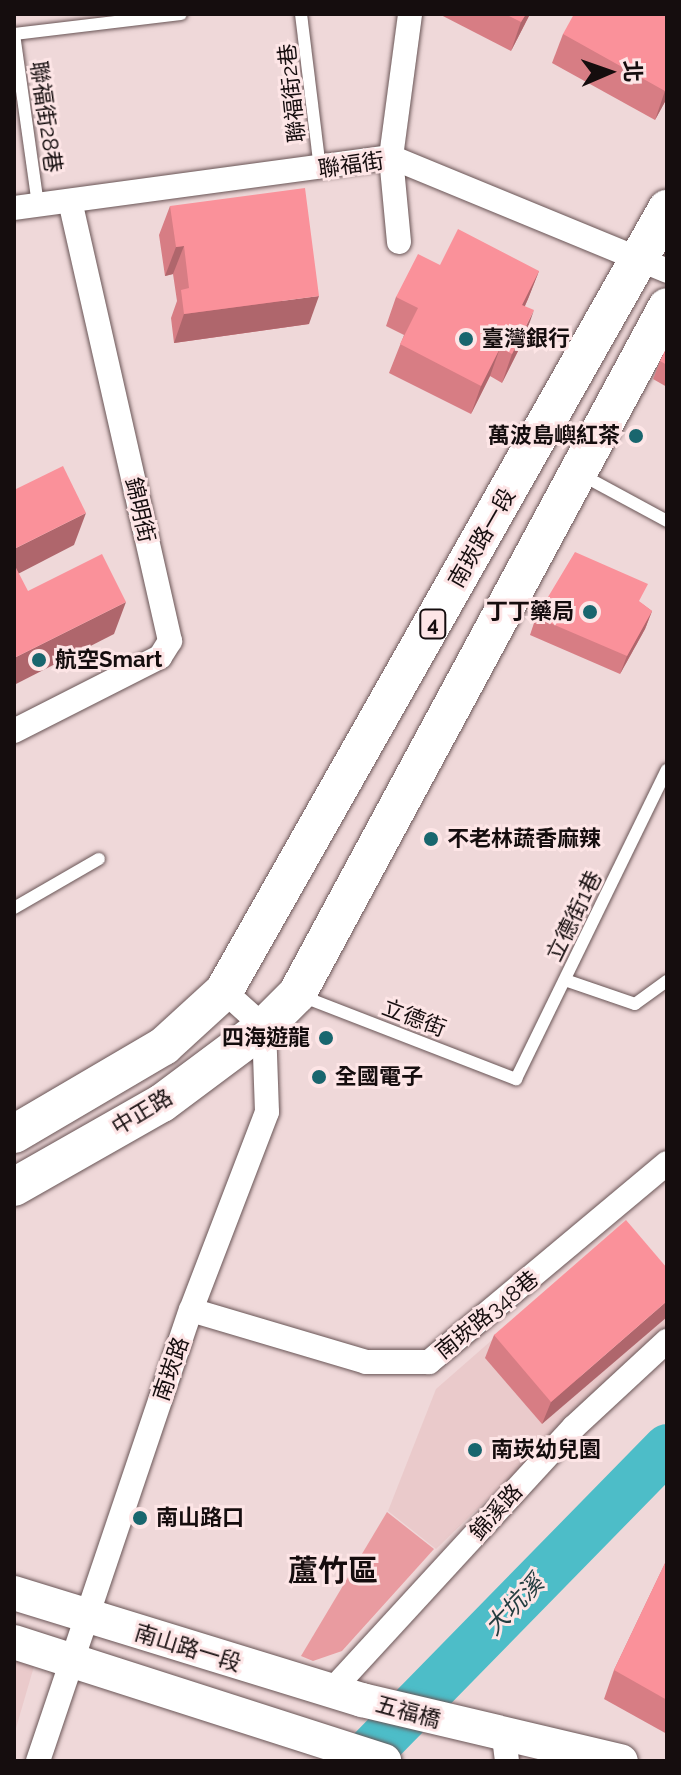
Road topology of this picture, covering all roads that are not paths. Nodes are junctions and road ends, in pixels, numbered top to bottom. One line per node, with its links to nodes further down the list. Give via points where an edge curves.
1 (181, 14): 4 (lane)
2 (301, 14): 6 (lane, 聯福街2巷)
3 (410, 14): 5 (street)
4 (14, 34): 8 (lane, 聯福街28巷)
5 (391, 157): 6 (street, 聯福街); 10 (street); 11 (street, 聯福街)
6 (320, 169): 7 (street, 聯福街)
7 (70, 201): 8 (street, 聯福街); 15 (street, 錦明街, via 170,641 160,657)
8 (26, 206)
9 (667, 209): 11 (main road, 南崁路一段 / 4)
10 (399, 242)
11 (654, 263): 21 (main road, 南崁路一段 / 4)
12 (667, 307): 13 (main road)
13 (578, 473): 14 (lane); 22 (main road)
14 (667, 521)
15 (14, 731)
16 (667, 770): 19 (lane, 立德街1巷)
17 (99, 859): 18 (lane)
18 (14, 908)
19 (565, 980): 20 (lane, via 635,1004); 24 (lane, 立德街1巷)
20 (667, 981)
21 (224, 991): 23 (street); 25 (main road, 中正路 / 4, via 164,1046)
22 (297, 994): 23 (main road); 24 (lane, 立德街)
23 (264, 1027): 27 (main road, 中正路, via 162,1103); 28 (street, 南崁路, via 267,1112)
24 (516, 1079)
25 (14, 1134)
26 (667, 1163): 28 (street, 南崁路348巷, via 429,1362 366,1362)
27 (14, 1187)
28 (191, 1310): 31 (street, 南崁路)
29 (667, 1341): 34 (street, 錦溪路, via 574,1427)
30 (14, 1593): 31 (street, 南山路一段)
31 (85, 1617): 33 (street, 南崁路); 34 (street, 南山路一段)
32 (14, 1642): 33 (street)
33 (71, 1660): 36 (street, 南崁路); 37 (street)
34 (347, 1695): 35 (street, 五福橋, via 454,1724)
35 (506, 1749): 38 (street)
36 (38, 1761)
37 (384, 1761)
38 (621, 1761)

